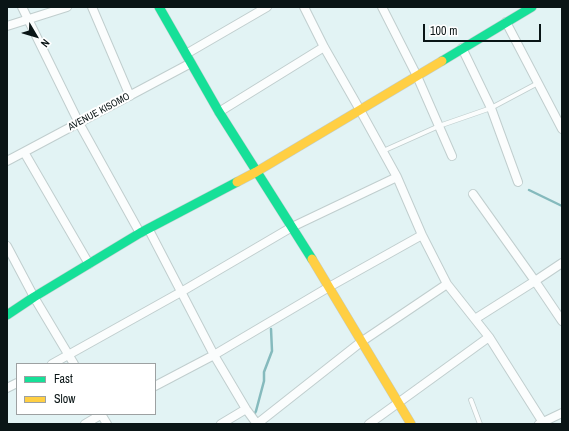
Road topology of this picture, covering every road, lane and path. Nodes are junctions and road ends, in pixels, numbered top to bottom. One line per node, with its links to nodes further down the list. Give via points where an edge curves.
1 (22, 7): 9 (street)
2 (67, 7): 9 (street)
3 (92, 7): 18 (street)
4 (159, 7): 14 (street)
5 (267, 7): 14 (street)
6 (304, 7): 12 (street)
7 (382, 7): 16 (street)
8 (532, 7): 10 (street)
9 (28, 19): 11 (street); 22 (street)
10 (506, 22): 13 (street); 17 (street)
11 (7, 26)
12 (324, 47): 20 (street); 21 (street)
13 (462, 48): 16 (street); 19 (street)
14 (186, 54): 15 (street)
15 (191, 63): 18 (street, AVENUE KISOMO); 21 (street)
16 (417, 76): 20 (street); 23 (street)
17 (538, 83): 19 (lane); 24 (street)
18 (130, 96): 22 (street, AVENUE KISOMO)
19 (491, 108): 23 (lane); 31 (street)
20 (360, 110): 25 (street); 29 (street)
21 (219, 112): 29 (street)
22 (79, 123): 26 (street, AVENUE KISOMO); 34 (street)
23 (439, 126): 25 (lane); 27 (street)
24 (562, 130)
25 (383, 151): 30 (street)
26 (24, 152): 28 (street, AVENUE KISOMO); 38 (street)
27 (452, 156)
28 (7, 161)
29 (256, 172): 33 (street); 34 (street)
30 (397, 177): 33 (street); 35 (street)
31 (518, 182)
32 (473, 194): 39 (street)
33 (292, 227): 41 (street); 42 (street)
34 (144, 232): 38 (street); 42 (street)
35 (422, 235): 40 (street); 41 (street)
36 (7, 246): 43 (street)
37 (562, 263): 39 (street)
38 (89, 264): 43 (street)
39 (535, 281): 45 (street); 46 (street)
40 (447, 284): 45 (street); 48 (street)
41 (329, 287): 48 (street); 50 (street)
42 (181, 292): 49 (street); 50 (street)
43 (34, 297): 44 (street); 49 (street)
44 (7, 314)
45 (475, 319): 47 (street)
46 (562, 321)
47 (489, 337): 57 (street); 62 (street)
48 (361, 342): 57 (street); 66 (street)
49 (69, 355): 51 (street); 52 (street)
50 (214, 355): 54 (street); 58 (street)
51 (54, 363)
52 (73, 363)
53 (16, 384): 55 (street)
54 (156, 385)
55 (7, 388)
56 (471, 400): 69 (lane)
57 (398, 402): 67 (street); 68 (street)
58 (246, 409): 65 (street); 66 (street)
59 (562, 413): 62 (street)
60 (100, 415): 63 (street)
61 (102, 415): 64 (street)
62 (542, 423)
63 (85, 424)
64 (107, 424)
65 (221, 424)
66 (257, 424)
67 (369, 424)
68 (411, 424)
69 (480, 424)

